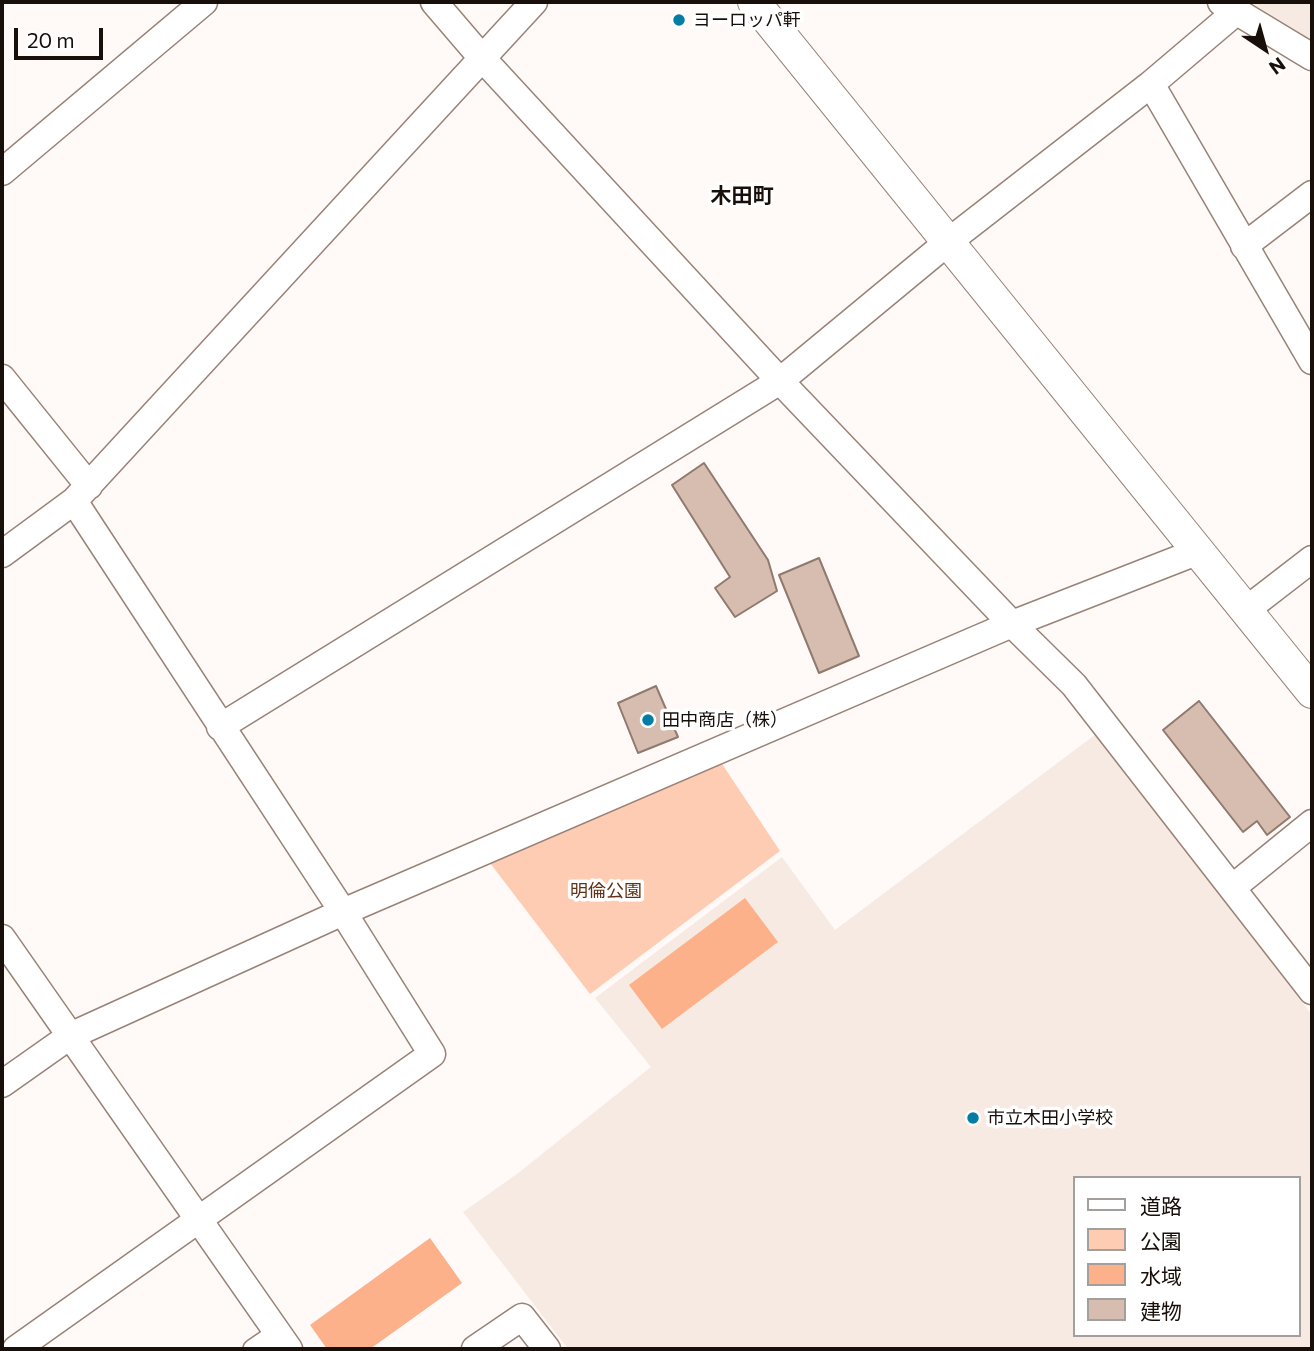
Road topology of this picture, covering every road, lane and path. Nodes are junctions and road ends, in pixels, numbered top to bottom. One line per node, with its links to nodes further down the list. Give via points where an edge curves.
1 (204, 2): 9 (street)
2 (434, 2): 7 (street)
3 (534, 2): 7 (street)
4 (754, 2): 11 (street)
5 (1229, 6): 6 (street); 8 (street)
6 (1312, 57)
7 (482, 58): 15 (street); 16 (street)
8 (1152, 84): 11 (street); 12 (street)
9 (2, 173)
10 (1312, 194): 12 (street)
11 (948, 242): 15 (street); 17 (street)
12 (1244, 246): 13 (street)
13 (1312, 361)
14 (2, 378): 16 (street)
15 (780, 381): 21 (street); 23 (street)
16 (81, 494): 18 (street); 23 (street)
17 (1199, 551): 20 (street); 21 (street)
18 (2, 554)
19 (1312, 559): 20 (street)
20 (1246, 610): 22 (street)
21 (1012, 624): 25 (street, via 1074,685); 26 (street)
22 (1312, 692)
23 (220, 727): 26 (street)
24 (1312, 823): 25 (street)
25 (1232, 888): 28 (street)
26 (343, 912): 29 (street); 31 (street, via 432,1055)
27 (2, 938): 29 (street)
28 (1312, 991)
29 (70, 1036): 30 (street); 31 (street)
30 (2, 1084)
31 (199, 1221): 32 (street); 33 (street)
32 (284, 1341): 34 (street)
33 (16, 1349)
34 (253, 1349)
35 (475, 1349): 36 (street, via 522,1317)
36 (547, 1349)

